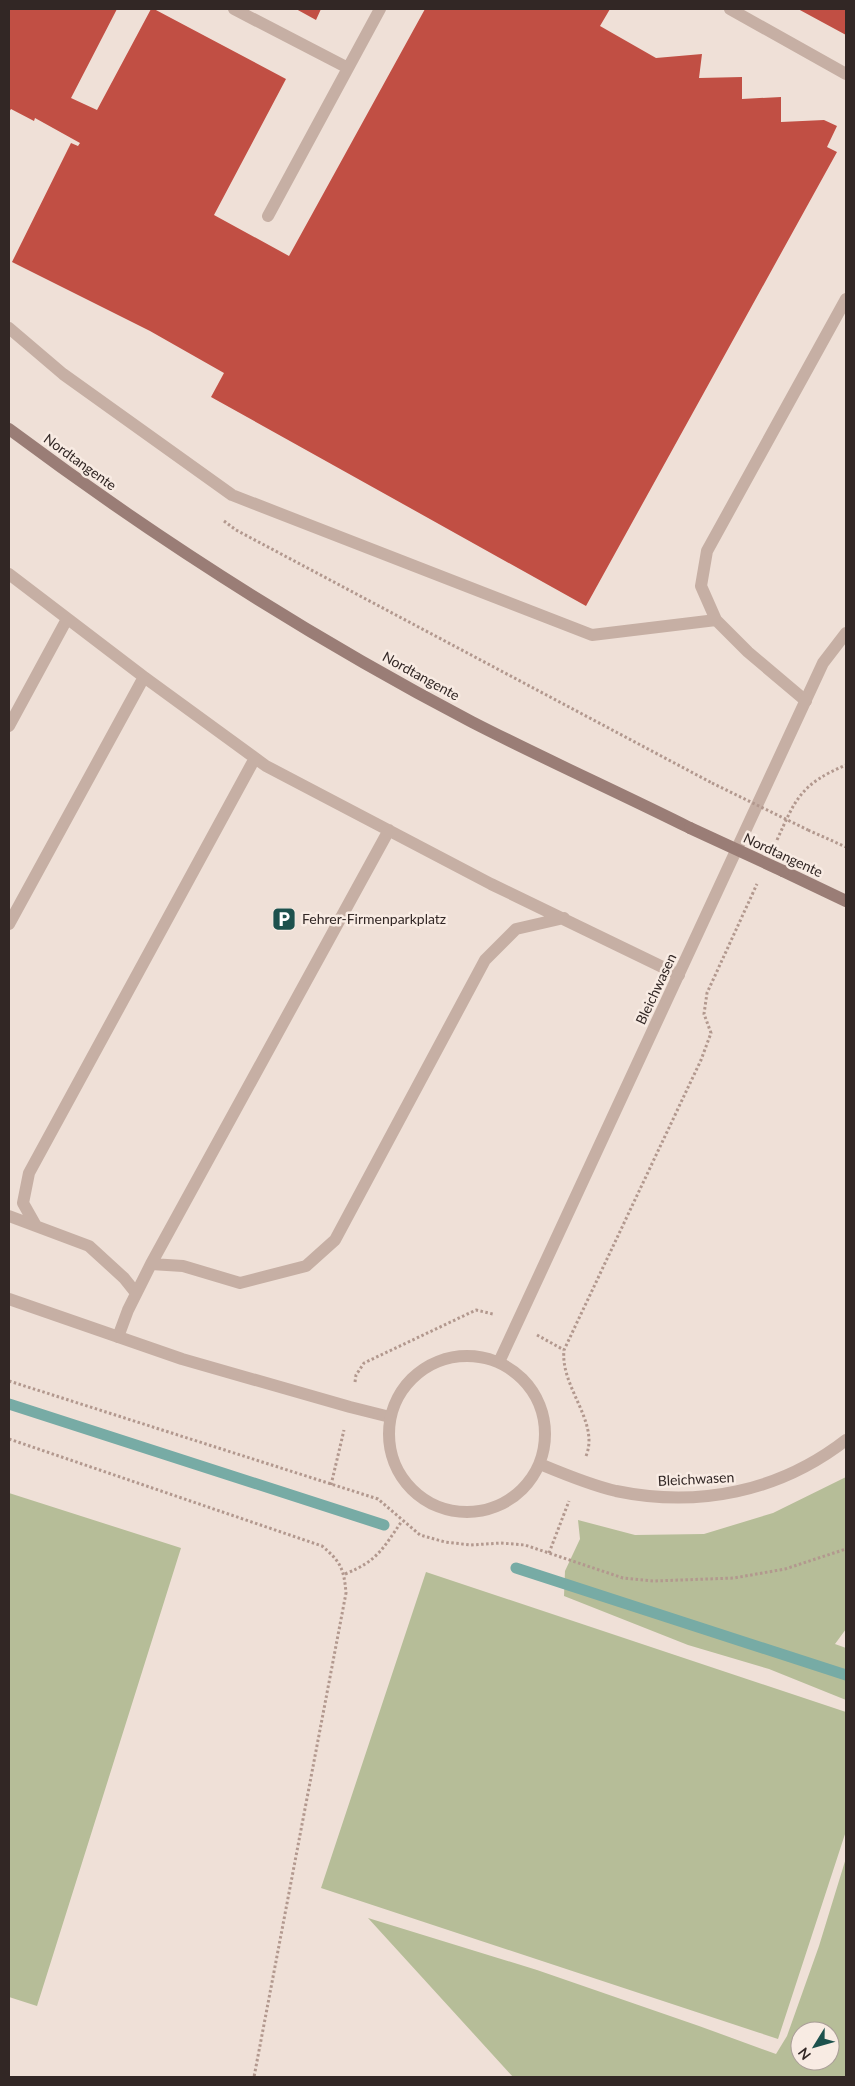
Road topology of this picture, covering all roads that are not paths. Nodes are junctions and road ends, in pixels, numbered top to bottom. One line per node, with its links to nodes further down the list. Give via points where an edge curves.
1 (234, 9): 4 (street)
2 (380, 9): 4 (street)
3 (730, 9): 5 (street)
4 (348, 68): 6 (street)
5 (846, 74)
6 (268, 216)
7 (846, 299): 12 (street, via 707,551 701,586)
8 (9, 328): 12 (street, via 63,374 232,495 592,635)
9 (9, 429): 19 (main road, Nordtangente, bridge, via 76,479 196,560 339,647 472,722)
10 (9, 574): 11 (street)
11 (67, 619): 14 (street); 16 (street)
12 (716, 620): 15 (street)
13 (846, 633): 15 (street, Bleichwasen, via 824,664)
14 (144, 677): 17 (street); 21 (street)
15 (806, 701): 22 (street, Bleichwasen)
16 (9, 726)
17 (255, 758): 18 (street); 24 (street, via 29,1173 23,1203)
18 (389, 830): 20 (street); 25 (street)
19 (846, 901)
20 (564, 918): 22 (street); 25 (street, via 516,929 485,960 335,1240 306,1266 240,1282 184,1266)
21 (9, 924)
22 (679, 975): 29 (street, Bleichwasen)
23 (9, 1216): 24 (street)
24 (36, 1226): 26 (street, via 89,1246 124,1278)
25 (151, 1264): 26 (street)
26 (136, 1294): 28 (street)
27 (9, 1299): 28 (street)
28 (118, 1337): 30 (street, via 182,1359)
29 (499, 1362): 30 (street, via 472,1356 450,1358 428,1366 409,1381 396,1400); 32 (street, via 518,1374 534,1392 543,1413 545,1440)
30 (390, 1417): 32 (street, via 389,1444 399,1473 414,1492 440,1507 455,1511 482,1511 503,1504 524,1488)
31 (846, 1440): 32 (street, Bleichwasen, via 827,1455 768,1484 711,1496 656,1497 614,1490)
32 (540, 1464)

